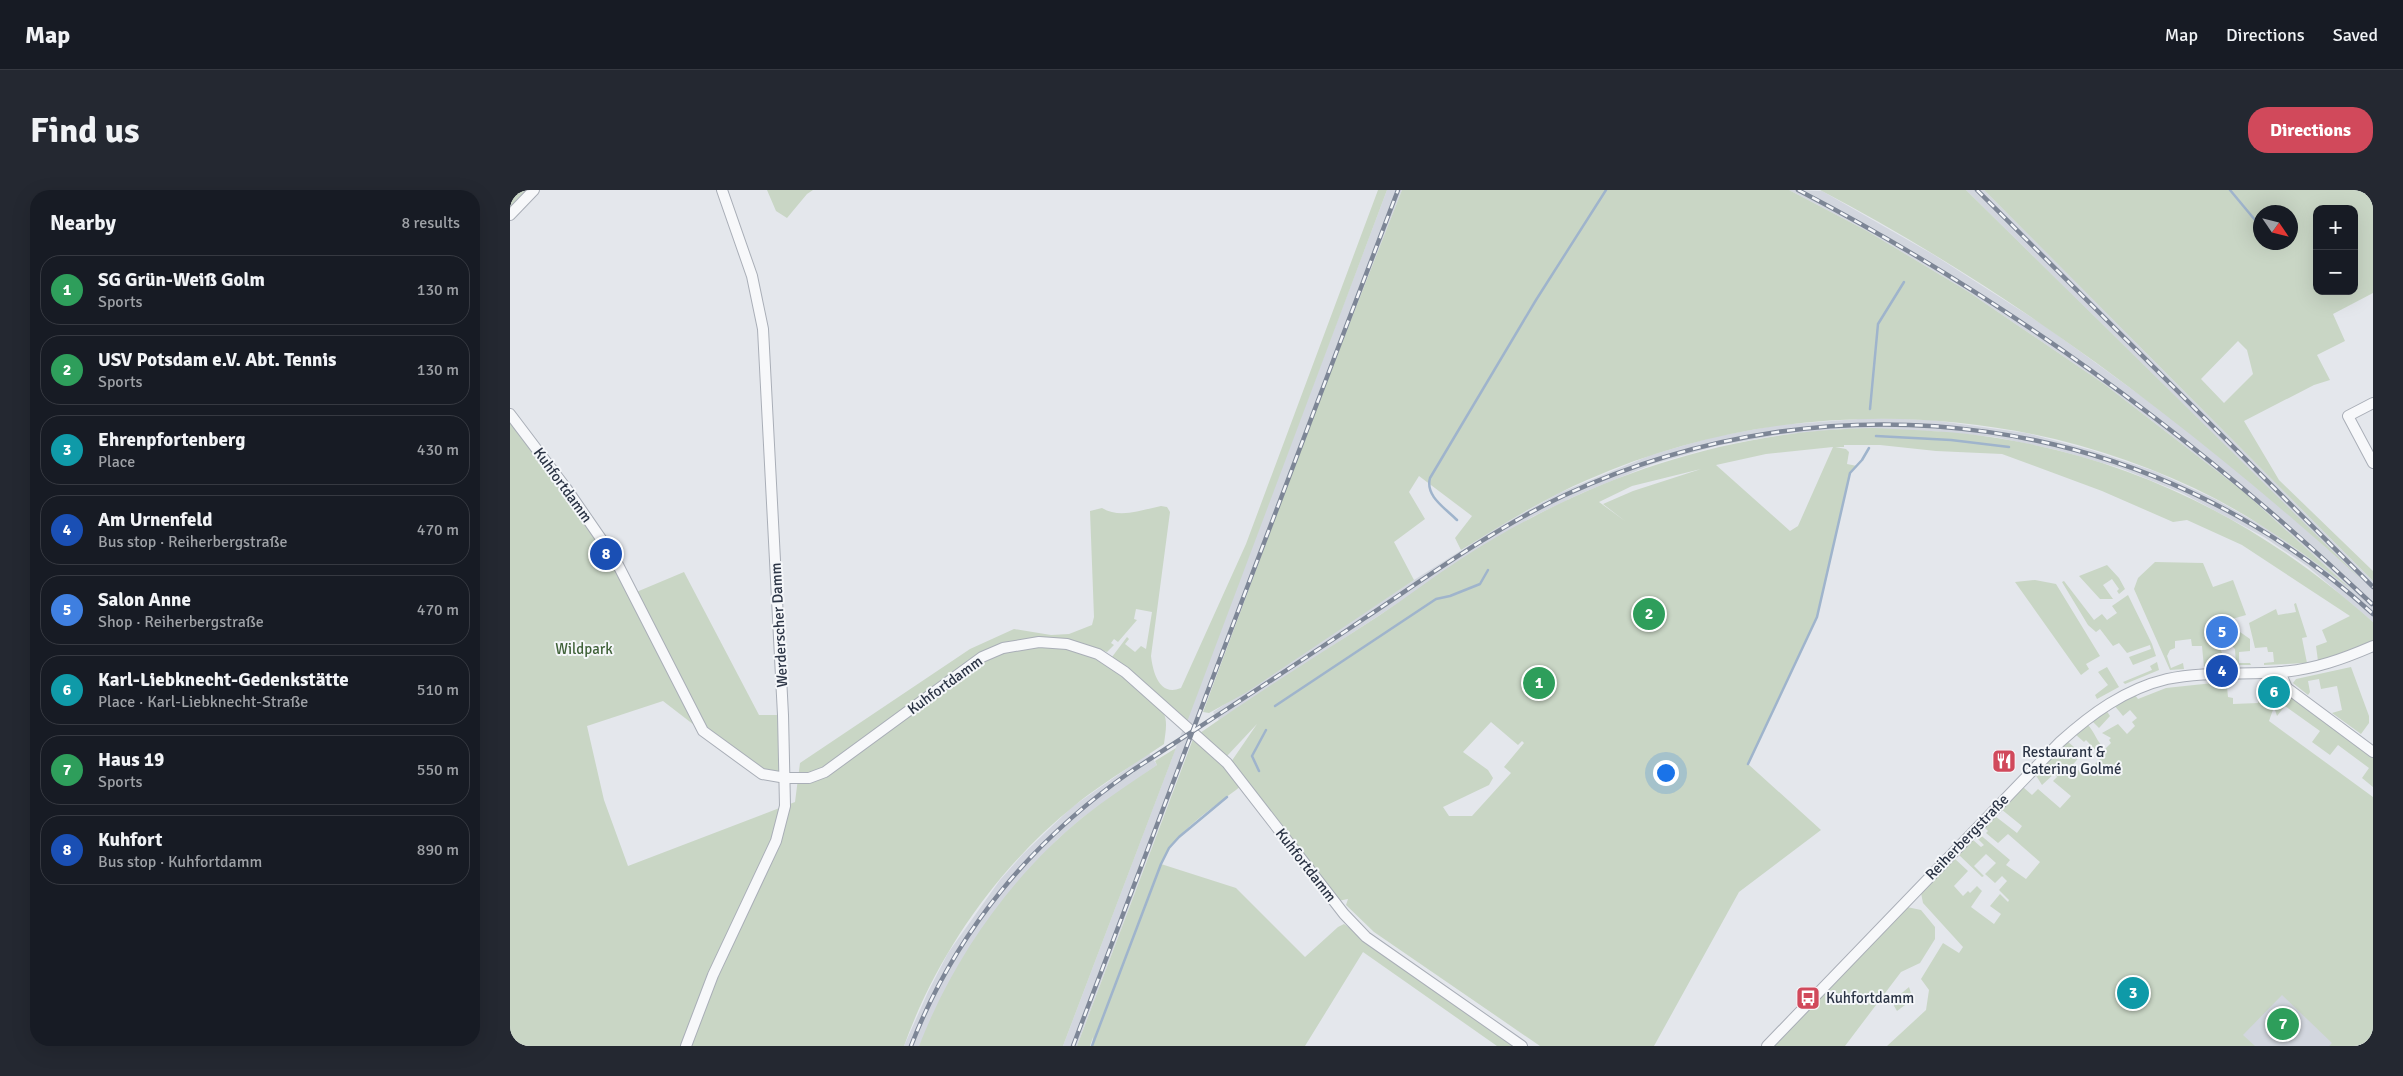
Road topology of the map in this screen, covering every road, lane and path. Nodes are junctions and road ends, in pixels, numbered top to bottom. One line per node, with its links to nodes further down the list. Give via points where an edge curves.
1 (534, 190): 3 (street)
2 (722, 190): 10 (street, Werderscher Damm, via 752,276 763,329)
3 (510, 214)
4 (2373, 403): 6 (street, via 2348,416)
5 (510, 414): 10 (street, Kuhfortdamm, via 614,559 702,731 762,774)
6 (2373, 463)
7 (2373, 646): 8 (street, Reiherbergstraße, via 2340,661)
8 (2280, 672): 9 (street, via 2287,688); 13 (street, Reiherbergstraße, via 2167,679 2116,699 2086,718)
9 (2373, 752)
10 (786, 778): 11 (street, Werderscher Damm, via 783,817 776,841 714,975); 12 (street, Kuhfortdamm, via 809,778 826,772 956,674 1003,648 1050,642 1098,654 1125,672 1228,763 1344,914 1366,937)
11 (686, 1046)
12 (1522, 1046)
13 (1767, 1046)

